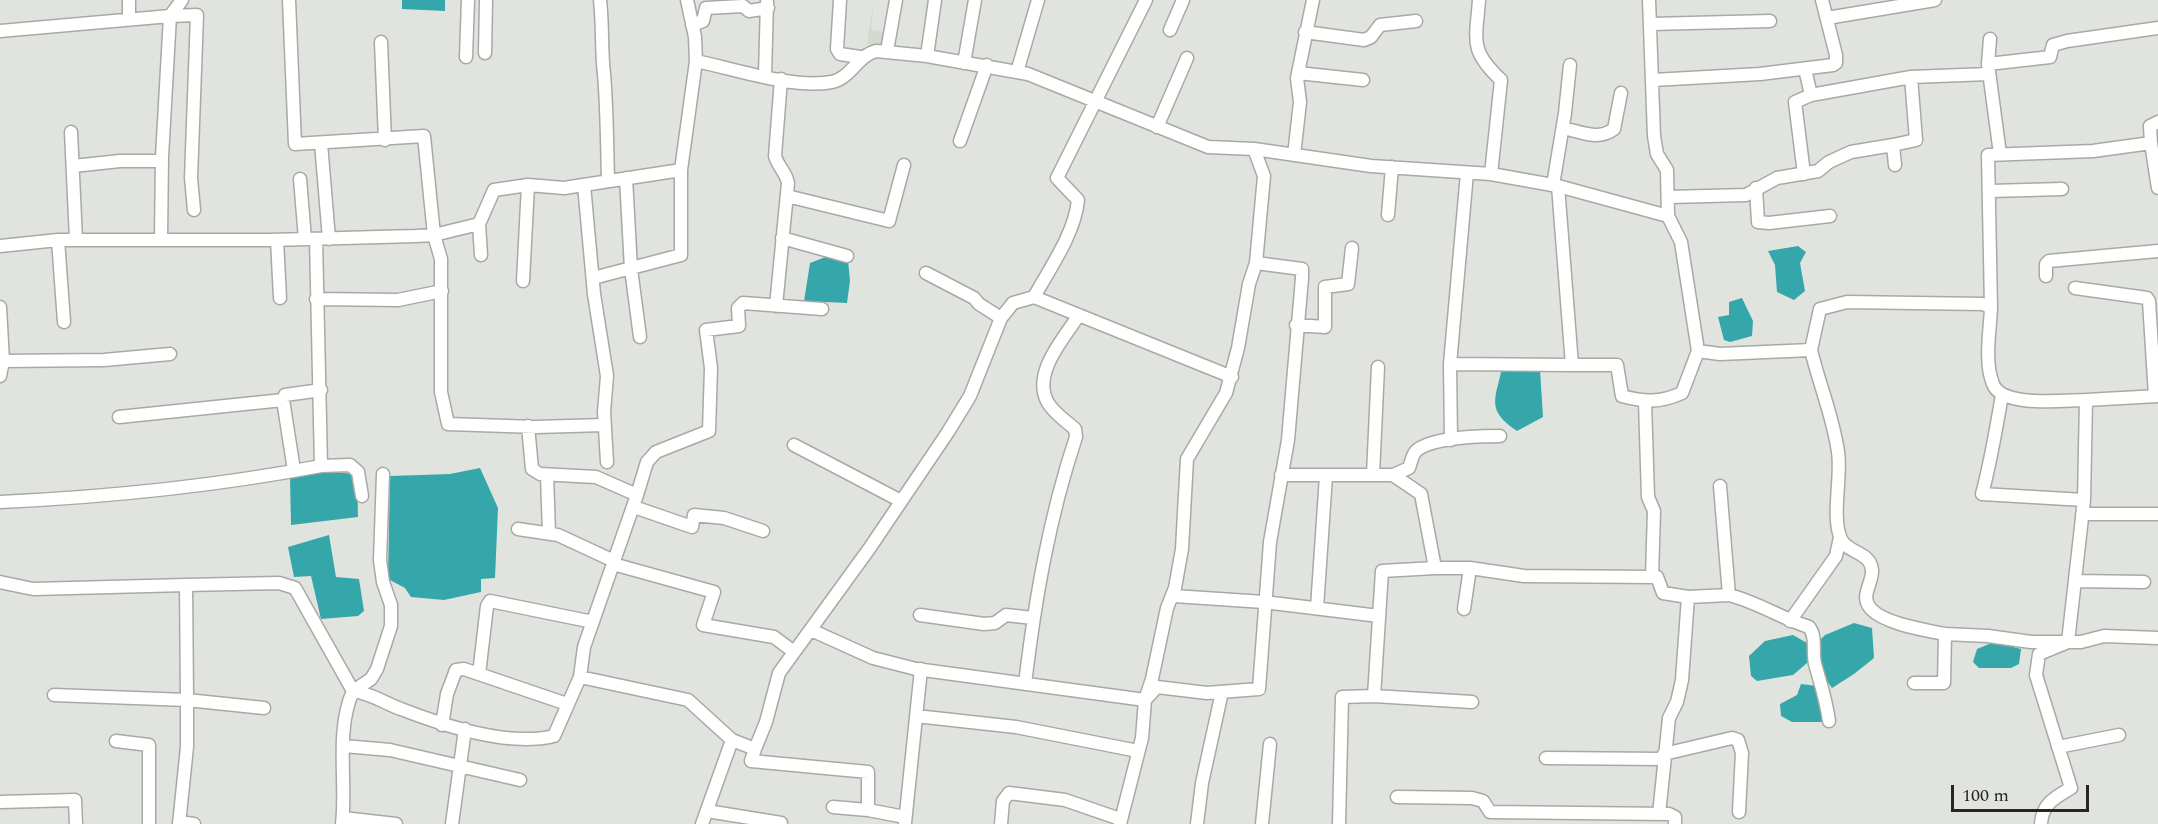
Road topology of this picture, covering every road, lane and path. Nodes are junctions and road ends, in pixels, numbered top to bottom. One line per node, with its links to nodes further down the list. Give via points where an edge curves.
1 (129, 0): 22 (street)
2 (182, 0): 21 (street)
3 (289, 0): 62 (street, via 295,144)
4 (468, 0): 37 (street)
5 (486, 0): 35 (street)
6 (600, 0): 79 (street)
7 (687, 0): 27 (street)
8 (840, 0): 38 (street, via 837,49 840,54)
9 (896, 0): 34 (street)
10 (935, 0): 36 (street)
11 (975, 0): 41 (street)
12 (1038, 0): 46 (street)
13 (1146, 0): 55 (street)
14 (1183, 0): 29 (street)
15 (1313, 0): 31 (street)
16 (1479, 0): 75 (street, via 1476,48 1484,64 1501,80)
17 (1648, 0): 26 (street)
18 (1822, 0): 23 (street)
19 (1935, 0): 23 (street)
20 (767, 4): 27 (street, via 749,11 743,6 706,8 703,21); 48 (street)
21 (170, 16): 22 (street); 68 (street); 89 (street, via 197,15 191,178)
22 (129, 18): 30 (street)
23 (1827, 18): 44 (street, via 1836,63)
24 (1416, 21): 31 (street, via 1380,25 1364,40)
25 (1770, 21): 26 (street)
26 (1651, 24): 52 (street)
27 (692, 25): 40 (street)
28 (2158, 28): 45 (street, via 2067,41 2053,45 2050,57)
29 (1170, 30)
30 (0, 31)
31 (1305, 32): 47 (street)
32 (1990, 39): 45 (street)
33 (381, 42): 60 (street)
34 (887, 51): 36 (street); 38 (street)
35 (485, 53)
36 (927, 56): 41 (street)
37 (466, 57)
38 (861, 57): 50 (street, via 834,82)
39 (1187, 58): 57 (street)
40 (696, 61): 48 (street); 73 (street)
41 (964, 63): 42 (street)
42 (987, 65): 46 (street); 61 (street)
43 (1570, 65): 58 (street)
44 (1805, 69): 52 (street); 54 (street)
45 (1988, 69): 49 (street); 66 (street)
46 (1017, 72): 55 (street)
47 (1298, 73): 51 (street); 67 (street, via 1300,102)
48 (765, 75): 50 (street)
49 (1911, 77): 54 (street); 64 (street, via 1916,140)
50 (781, 79): 87 (street, via 775,156 786,174)
51 (1363, 80)
52 (1653, 80): 88 (street, via 1654,136 1667,170)
53 (1621, 93): 58 (street, via 1614,129 1607,135 1599,137)
54 (1811, 95): 76 (street, via 1795,102)
55 (1096, 101): 57 (street); 114 (street, via 1057,178 1074,193 1077,210)
56 (2158, 122): 63 (street, via 2150,126)
57 (1157, 127): 65 (street, via 1208,147)
58 (1563, 128): 82 (street)
59 (71, 132): 71 (street)
60 (384, 140): 62 (street); 94 (street, via 424,136)
61 (960, 141)
62 (321, 143): 97 (street)
63 (2151, 143): 66 (street, via 2093,151); 84 (street)
64 (1893, 145): 70 (street); 76 (street, via 1851,152 1818,171)
65 (1254, 149): 67 (street); 106 (street, via 1264,176)
66 (2000, 154): 86 (street, via 1989,155)
67 (1294, 155): 72 (street)
68 (161, 161): 71 (street); 96 (street)
69 (904, 165): 87 (street, via 889,222)
70 (1895, 165)
71 (73, 166): 99 (street)
72 (1392, 167): 74 (street); 90 (street)
73 (681, 170): 77 (street); 107 (street, via 681,255)
74 (1467, 173): 75 (street); 131 (street)
75 (1491, 174): 82 (street)
76 (1804, 174): 83 (street, via 1777,178)
77 (626, 178): 79 (street); 107 (street)
78 (300, 179): 97 (street)
79 (608, 180): 81 (street)
80 (528, 185): 81 (street); 93 (street, via 495,190); 111 (street)
81 (584, 185): 110 (street)
82 (1555, 186): 91 (street); 132 (street)
83 (1756, 188): 88 (street, via 1746,195); 92 (street, via 1756,215 1763,224)
84 (2158, 188)
85 (2062, 189): 86 (street)
86 (1991, 191): 119 (street)
87 (787, 196): 95 (street)
88 (1669, 197): 91 (street)
89 (194, 210)
90 (1389, 215)
91 (1668, 216): 128 (street, via 1681,242)
92 (1830, 216)
93 (479, 224): 94 (street); 104 (street)
94 (434, 235): 97 (street); 113 (street, via 441,259)
95 (782, 238): 105 (street); 117 (street)
96 (161, 239): 99 (street); 100 (street)
97 (317, 239): 100 (street); 116 (street)
98 (58, 240): 99 (street); 101 (street); 123 (street)
99 (76, 240)
100 (277, 240): 115 (street)
101 (0, 246)
102 (1352, 248): 124 (street, via 1348,284 1325,287 1325,327)
103 (2158, 251): 109 (street, via 2049,261)
104 (481, 255)
105 (848, 256)
106 (1256, 263): 124 (street, via 1302,269); 135 (street)
107 (631, 269): 110 (street); 125 (street)
108 (926, 273): 122 (street, via 974,298)
109 (2046, 276)
110 (593, 278): 143 (street, via 608,376)
111 (522, 281)
112 (2075, 288): 138 (street, via 2147,298)
113 (442, 291): 116 (street, via 398,300); 144 (street, via 441,393 448,424)
114 (1034, 297): 121 (street); 122 (street, via 1013,303)
115 (280, 298)
116 (316, 299): 136 (street)
117 (776, 306): 120 (street); 158 (street, via 743,303 738,309 739,326 706,330 711,368 709,431 656,452 647,462)
118 (0, 307): 126 (street)
119 (1991, 308): 127 (street, via 1983,304 1847,302 1820,309); 137 (street, via 1989,359 1993,385)
120 (822, 309)
121 (1079, 315): 135 (street); 186 (street, via 1050,359 1043,386 1047,402 1075,429 1076,437 1055,507)
122 (1001, 318): 162 (street, via 970,396)
123 (64, 322)
124 (1296, 326): 153 (street, via 1288,440)
125 (640, 337)
126 (1, 339): 130 (street)
127 (1811, 350): 128 (street, via 1720,354); 169 (street, via 1839,454)
128 (1698, 351): 141 (street, via 1682,393)
129 (170, 354): 130 (street, via 104,360)
130 (3, 361): 134 (street)
131 (1450, 364): 132 (street); 146 (street)
132 (1572, 365): 141 (street, via 1617,365 1622,396)
133 (1378, 367): 156 (street)
134 (0, 376)
135 (1232, 377): 179 (street, via 1216,414 1187,459 1182,549)
136 (321, 390): 139 (street, via 290,393); 149 (street)
137 (2002, 395): 140 (street, via 2028,400); 160 (street, via 1982,494)
138 (2156, 396): 140 (street)
139 (283, 400): 142 (street); 150 (street)
140 (2086, 400): 160 (street)
141 (1645, 402): 173 (street, via 1647,497 1654,511)
142 (119, 417)
143 (604, 424): 144 (street); 148 (street)
144 (528, 426): 152 (street, via 532,470)
145 (1500, 436): 146 (street)
146 (1451, 440): 154 (street, via 1420,449 1409,468)
147 (794, 445): 162 (street)
148 (607, 462)
149 (321, 466): 150 (street); 159 (street, via 350,465 358,472)
150 (294, 470): 161 (street, via 135,491)
151 (382, 474): 199 (street, via 380,560 390,598 391,626 378,669)
152 (547, 475): 158 (street, via 596,477); 168 (street)
153 (1281, 475): 155 (street); 181 (street)
154 (1393, 475): 156 (street); 171 (street, via 1421,494)
155 (1326, 476): 156 (street); 182 (street)
156 (1373, 476)
157 (1720, 486): 178 (street)
158 (637, 495): 163 (street)
159 (362, 496)
160 (2084, 500): 164 (street)
161 (0, 501)
162 (901, 501): 189 (street)
163 (634, 507): 167 (street, via 692,527 694,515); 170 (street)
164 (2082, 514): 165 (street); 174 (street)
165 (2158, 514)
166 (518, 529): 168 (street)
167 (763, 531)
168 (549, 533): 170 (street)
169 (1840, 537): 187 (street, via 1836,556); 190 (street, via 1868,559 1872,570 1866,593 1871,609 1896,621)
170 (614, 562): 188 (street); 193 (street, via 714,592 703,625 774,637)
171 (1435, 568): 172 (street); 185 (street, via 1382,571)
172 (1470, 568): 173 (street, via 1524,576); 183 (street)
173 (1652, 577): 180 (street, via 1659,579 1662,593)
174 (2076, 581): 176 (street); 192 (street)
175 (0, 582): 177 (street, via 33,589)
176 (2144, 582)
177 (186, 585): 199 (street, via 279,583 295,588); 203 (street)
178 (1729, 595): 180 (street); 187 (street, via 1746,598)
179 (1174, 596): 181 (street); 204 (street, via 1167,608)
180 (1689, 597): 220 (street, via 1682,680 1669,718)
181 (1264, 602): 182 (street); 200 (street, via 1259,689)
182 (1317, 608): 185 (street)
183 (1464, 609)
184 (920, 615): 186 (street, via 984,624 995,623 1006,615)
185 (1379, 616): 202 (street)
186 (1033, 618): 198 (street)
187 (1790, 621): 209 (street, via 1812,631 1814,658)
188 (593, 622): 195 (street, via 490,601); 196 (street, via 584,647)
189 (811, 630): 193 (street); 194 (street, via 873,658)
190 (1945, 634): 192 (street); 197 (street, via 1944,683)
191 (2158, 638): 192 (street, via 2104,636)
192 (2068, 642): 217 (street, via 2039,654 2036,675)
193 (794, 652): 218 (street, via 779,673 766,722)
194 (921, 669): 198 (street); 208 (street)
195 (479, 674): 206 (street); 210 (street, via 456,670)
196 (580, 677): 206 (street); 213 (street, via 688,700)
197 (1914, 683)
198 (1025, 684): 204 (street)
199 (353, 691): 210 (street, via 366,692); 216 (street)
200 (1221, 692): 204 (street, via 1157,687); 243 (street)
201 (54, 695): 203 (street)
202 (1374, 696): 205 (street); 245 (street, via 1342,698)
203 (187, 700): 207 (street); 234 (street, via 187,747)
204 (1145, 700): 219 (street)
205 (1472, 702)
206 (567, 704): 211 (street, via 554,736 533,741)
207 (264, 708)
208 (916, 716): 219 (street, via 1016,728); 231 (street)
209 (1829, 721)
210 (442, 724): 211 (street)
211 (465, 729): 222 (street)
212 (2119, 735): 217 (street)
213 (732, 740): 218 (street); 228 (street)
214 (116, 741): 237 (street, via 149,745)
215 (1270, 744): 244 (street)
216 (344, 746): 222 (street, via 390,750); 232 (street)
217 (2058, 747): 247 (street, via 2071,788 2042,810)
218 (754, 748): 227 (street, via 751,761 868,772)
219 (1138, 751): 233 (street)
220 (1664, 757): 221 (street); 229 (street, via 1732,738 1738,740 1742,753); 230 (street)
221 (1546, 758)
222 (459, 765): 223 (street); 240 (street)
223 (520, 780)
224 (1397, 797): 230 (street, via 1472,798 1482,801 1490,812)
225 (0, 802): 236 (street, via 75,800)
226 (833, 807): 227 (street)
227 (868, 810): 231 (street)
228 (707, 811): 235 (street); 241 (street)
229 (1739, 812)
230 (1659, 814): 246 (street, via 1673,814)
231 (905, 820)
232 (342, 821): 239 (street)
233 (1120, 821): 242 (street, via 1065,800 1009,793 1003,801)
234 (179, 823): 238 (street)
235 (781, 823)
236 (76, 824)
237 (149, 824)
238 (194, 824)
239 (396, 824)
240 (452, 824)
241 (702, 824)
242 (1001, 824)
243 (1197, 824)
244 (1262, 824)
245 (1339, 824)
246 (1676, 824)
247 (2041, 824)

